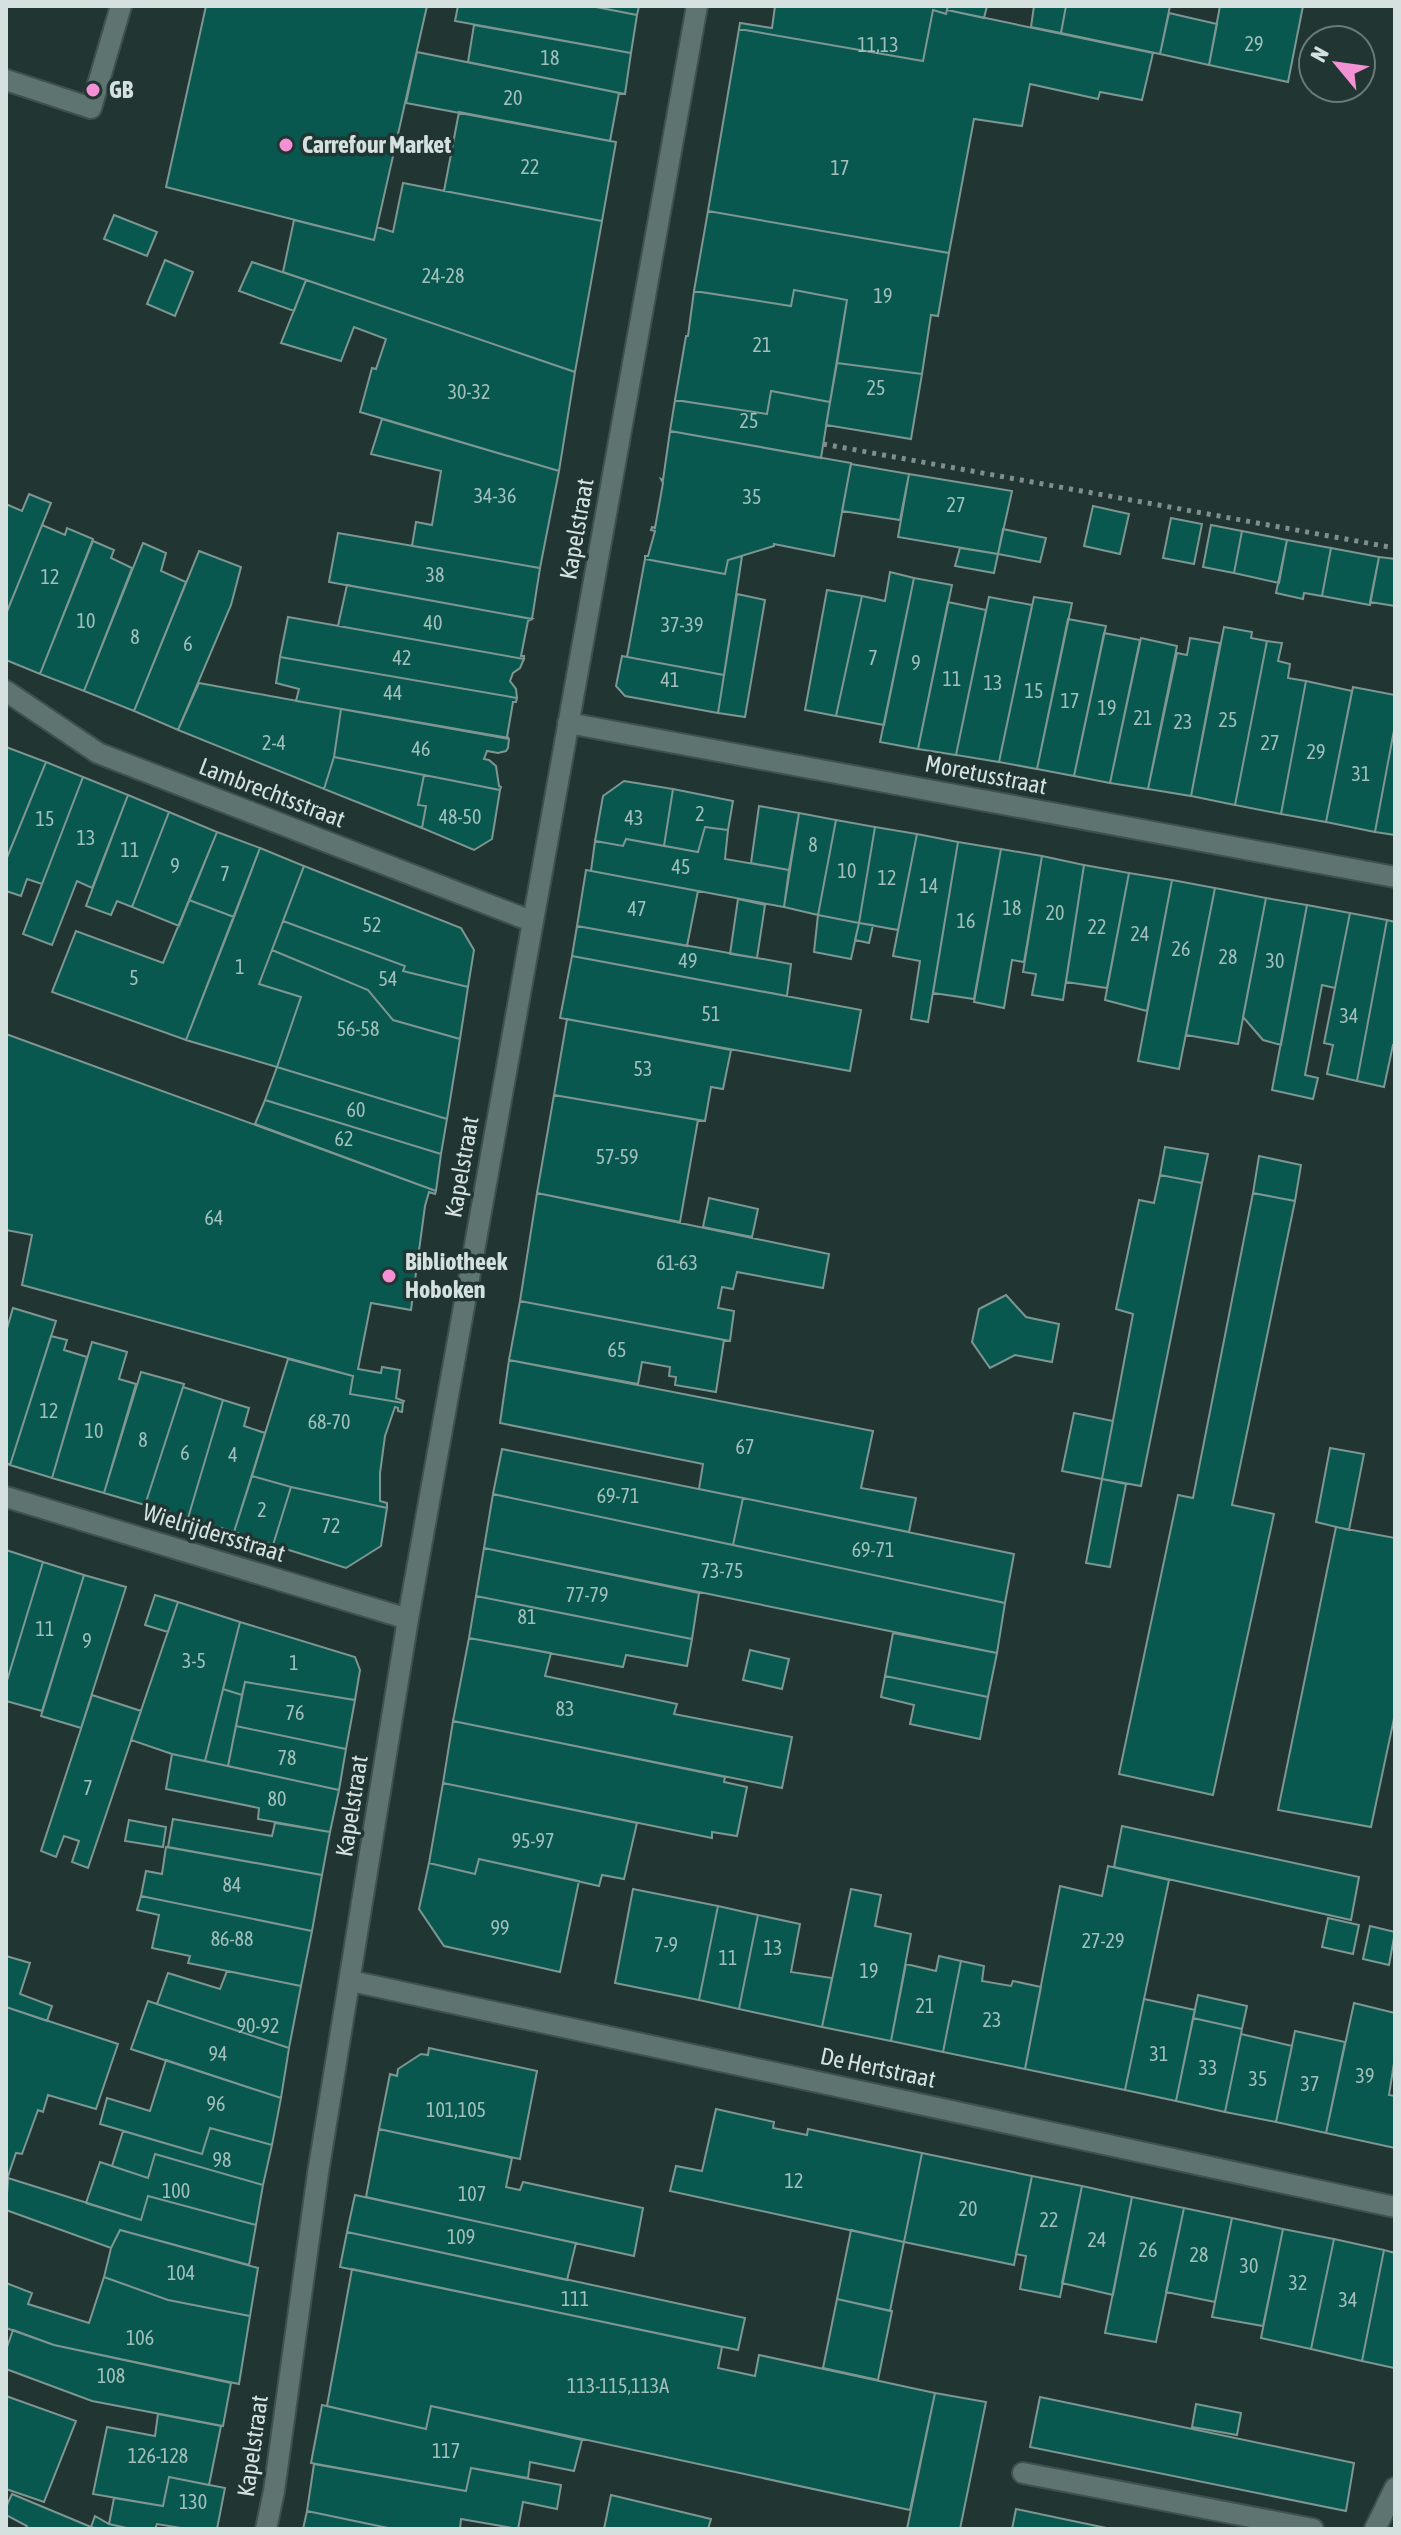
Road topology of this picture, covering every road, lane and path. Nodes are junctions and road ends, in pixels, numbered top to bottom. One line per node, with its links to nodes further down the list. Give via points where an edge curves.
1 (121, 6): 3 (street, via 91,108)
2 (697, 6): 7 (street, Kapelstraat)
3 (6, 80)
4 (823, 444): 5 (path)
5 (1395, 548)
6 (6, 691): 9 (street, Lambrechtsstraat, via 98,753)
7 (568, 723): 8 (street, Moretusstraat); 9 (street, Kapelstraat)
8 (1395, 877)
9 (531, 921): 11 (street, Kapelstraat)
10 (6, 1497): 11 (street, Wielrijdersstraat)
11 (408, 1619): 12 (street, Kapelstraat)
12 (351, 1981): 13 (street, De Hertstraat); 16 (street, Kapelstraat)
13 (1395, 2207)
14 (1023, 2473): 17 (street)
15 (1395, 2488): 18 (street)
16 (266, 2529)
17 (1313, 2529)
18 (1375, 2529)

